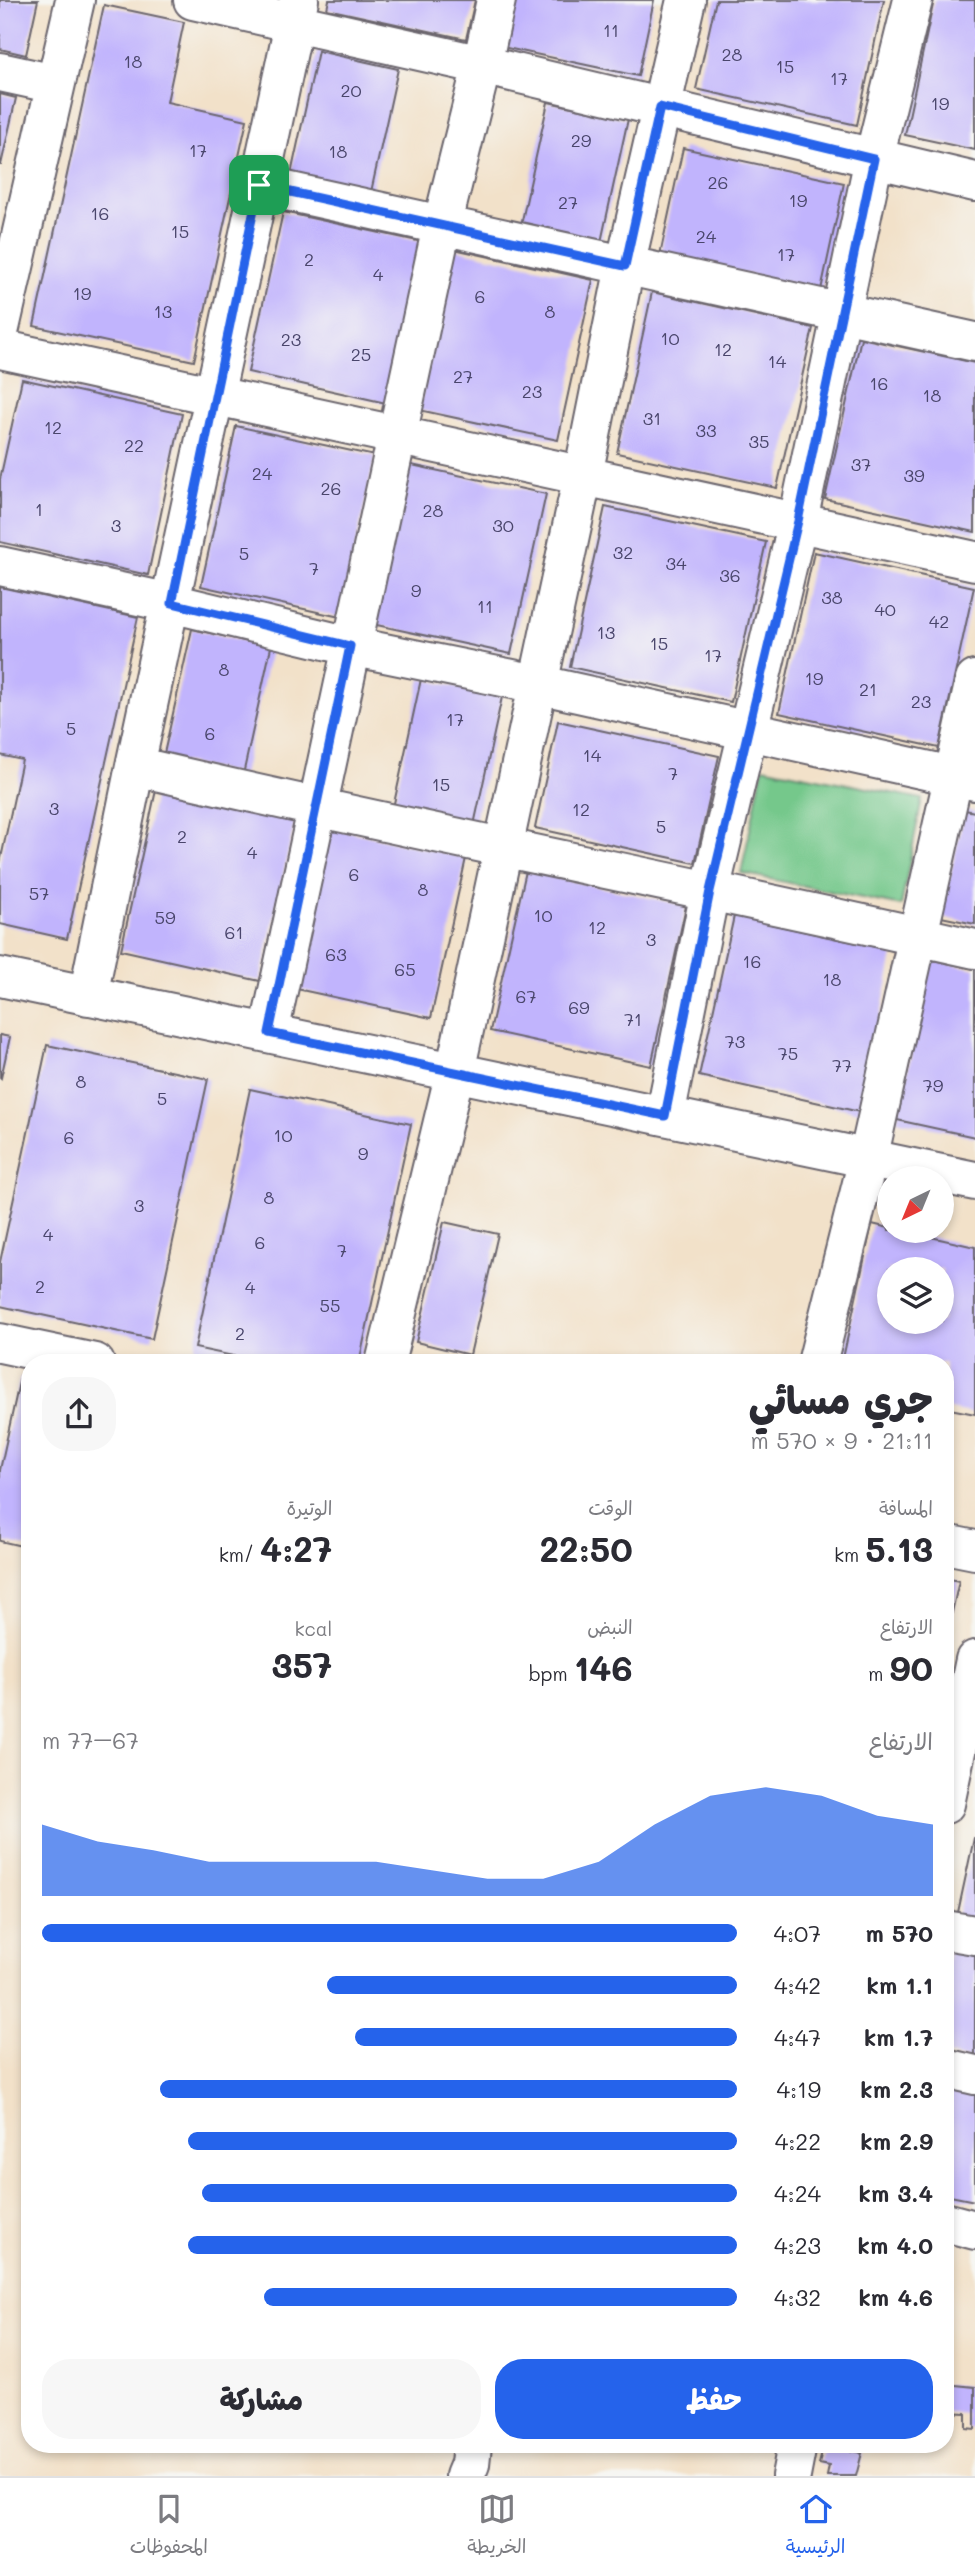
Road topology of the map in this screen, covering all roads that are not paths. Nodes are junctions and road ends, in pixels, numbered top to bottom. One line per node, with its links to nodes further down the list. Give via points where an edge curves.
1 (75, 0): 9 (street)
2 (193, 0): 6 (street)
3 (496, 0): 7 (street)
4 (686, 0): 10 (street)
5 (913, 0): 11 (street)
6 (296, 11): 7 (street); 13 (street)
7 (482, 65): 10 (street); 14 (street)
8 (0, 72): 9 (street)
9 (55, 84): 17 (street)
10 (660, 107): 11 (street); 15 (street)
11 (874, 159): 12 (street); 16 (street)
12 (975, 182)
13 (259, 185): 14 (street); 20 (street)
14 (442, 226): 15 (street); 21 (street)
15 (625, 266): 16 (street); 22 (street)
16 (841, 313): 18 (street); 23 (street)
17 (0, 328)
18 (975, 342)
19 (0, 349): 20 (street)
20 (215, 397): 21 (street); 26 (street)
21 (398, 435): 22 (street); 27 (street)
22 (583, 475): 23 (street); 29 (street)
23 (798, 521): 24 (street); 30 (street)
24 (975, 561)
25 (0, 566): 26 (street)
26 (172, 603): 27 (street); 31 (street)
27 (350, 646): 29 (street); 33 (street)
28 (975, 680): 32 (street)
29 (537, 684): 30 (street); 34 (street)
30 (750, 731): 32 (street); 35 (street)
31 (135, 766): 33 (street); 39 (street)
32 (963, 778): 36 (street)
33 (316, 809): 34 (street); 40 (street)
34 (502, 848): 35 (street); 41 (street)
35 (710, 891): 36 (street); 42 (street)
36 (916, 936): 37 (street); 43 (street)
37 (975, 949)
38 (0, 977): 39 (street)
39 (88, 996): 40 (street)
40 (269, 1033): 41 (street)
41 (455, 1072): 42 (street); 47 (street)
42 (665, 1116): 43 (street)
43 (868, 1159): 44 (street); 48 (street)
44 (975, 1181)
45 (0, 1343): 46 (street)
46 (52, 1354)
47 (387, 1354)
48 (819, 1354)
49 (954, 1546): 50 (street)
50 (975, 1550)
51 (975, 1660): 52 (street)
52 (954, 1785)
53 (954, 1932): 54 (street)
54 (975, 1935)
55 (954, 2070): 56 (street)
56 (975, 2075)
57 (954, 2224): 58 (street)
58 (975, 2230)
59 (471, 2453): 61 (street)
60 (795, 2453): 62 (street)
61 (465, 2476)
62 (791, 2476)

